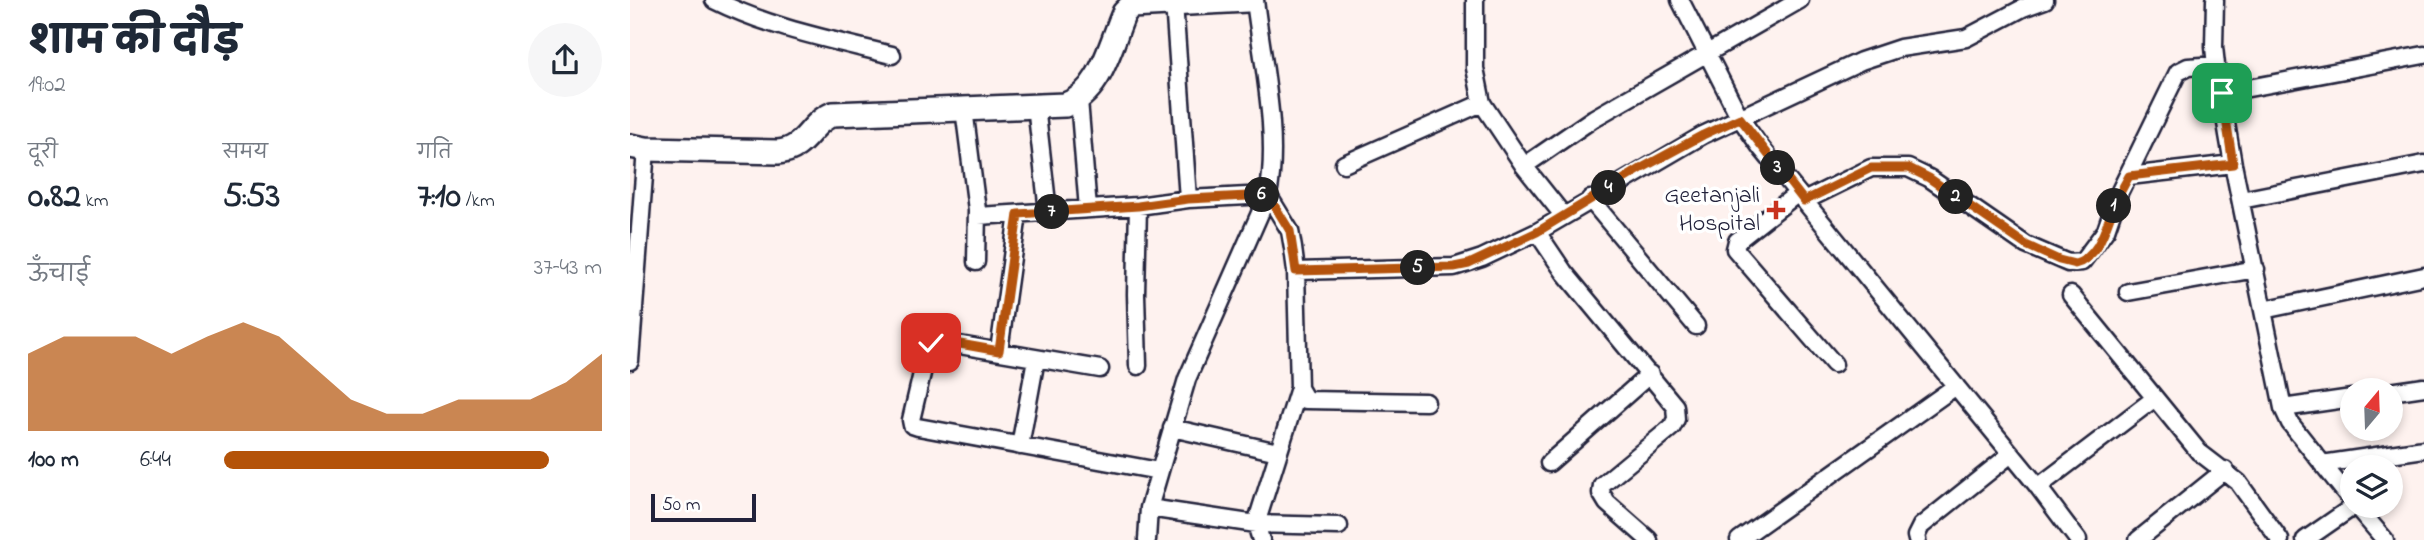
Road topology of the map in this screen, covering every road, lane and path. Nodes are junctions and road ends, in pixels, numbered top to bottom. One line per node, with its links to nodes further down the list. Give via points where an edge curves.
1 (714, 0): 12 (street, via 820,38)
2 (1247, 0): 10 (street)
3 (1255, 0): 27 (street, via 1272,142)
4 (1475, 0): 17 (street, via 1475,68)
5 (1681, 0): 11 (street)
6 (1800, 0): 11 (street)
7 (2045, 0): 20 (street, via 1966,38 1911,46 1861,61)
8 (2215, 0): 14 (street)
9 (1122, 3): 10 (street); 16 (street, via 1124,13 1096,78)
10 (1174, 3): 29 (street)
11 (1709, 53): 20 (street); 25 (street, via 1594,118)
12 (892, 55)
13 (2424, 55): 15 (street)
14 (2216, 65): 15 (street); 26 (street, via 2178,72)
15 (2222, 93): 23 (street)
16 (1079, 100): 18 (street); 33 (street)
17 (1482, 103): 22 (street); 25 (street)
18 (1035, 106): 19 (street); 34 (street)
19 (964, 109): 21 (street, via 833,114 818,123 797,148 787,151); 37 (street)
20 (1740, 118): 28 (street); 30 (street)
21 (638, 148): 49 (street)
22 (1344, 164)
23 (2233, 164): 26 (street); 31 (street)
24 (2424, 164): 31 (street)
25 (1524, 166): 36 (street)
26 (2129, 176): 28 (street, via 2106,230 2087,258 2075,264 2026,245 1909,168 1871,168)
27 (1268, 195): 29 (street); 41 (street, via 1290,231); 62 (street, via 1187,379)
28 (1801, 197): 50 (street, via 1737,241 1735,249); 54 (street)
29 (1188, 199): 32 (street)
30 (1590, 199): 36 (street); 46 (street)
31 (2241, 200): 40 (street)
32 (1138, 206): 33 (street); 51 (street)
33 (1088, 209): 34 (street)
34 (1048, 212): 35 (street)
35 (1018, 214): 37 (street); 47 (street)
36 (1563, 215): 38 (street)
37 (978, 216): 39 (street)
38 (1537, 232): 41 (street, via 1454,267); 53 (street, via 1564,272)
39 (976, 262)
40 (2256, 269): 43 (street); 45 (street)
41 (1296, 271): 56 (street)
42 (2424, 276): 45 (street)
43 (2128, 292)
44 (2071, 295): 58 (street)
45 (2263, 310): 61 (street)
46 (1696, 326)
47 (999, 351): 48 (street); 63 (street, via 931,343 912,425)
48 (1036, 359): 52 (street); 63 (street)
49 (630, 360)
50 (1834, 364)
51 (1138, 366)
52 (1100, 369)
53 (1650, 374): 67 (street); 79 (street, via 1675,406 1676,419 1602,485 1601,493)
54 (1956, 386): 66 (street); 80 (street)
55 (2424, 387): 57 (street)
56 (1299, 388): 60 (street, via 1306,401); 65 (street)
57 (2403, 390)
58 (2155, 398): 69 (street, via 2199,452); 72 (street)
59 (2340, 400): 61 (street)
60 (1426, 402)
61 (2283, 408): 68 (street)
62 (1172, 428): 65 (street); 70 (street)
63 (1020, 446): 70 (street)
64 (2424, 449): 68 (street)
65 (1278, 452): 77 (street)
66 (2011, 454): 72 (street); 81 (street, via 1921,526)
67 (1549, 463)
68 (2322, 464): 71 (street)
69 (2225, 470): 83 (street); 84 (street)
70 (1159, 471): 73 (street)
71 (2340, 486)
72 (2038, 487): 82 (street)
73 (1149, 508): 77 (street); 78 (street)
74 (2340, 514): 85 (street)
75 (2366, 518): 86 (street)
76 (1339, 526): 77 (street)
77 (1259, 532)
78 (1147, 540)
79 (1649, 540)
80 (1739, 540)
81 (1917, 540)
82 (2078, 540)
83 (2138, 540)
84 (2280, 540)
85 (2305, 540)
86 (2385, 540)

